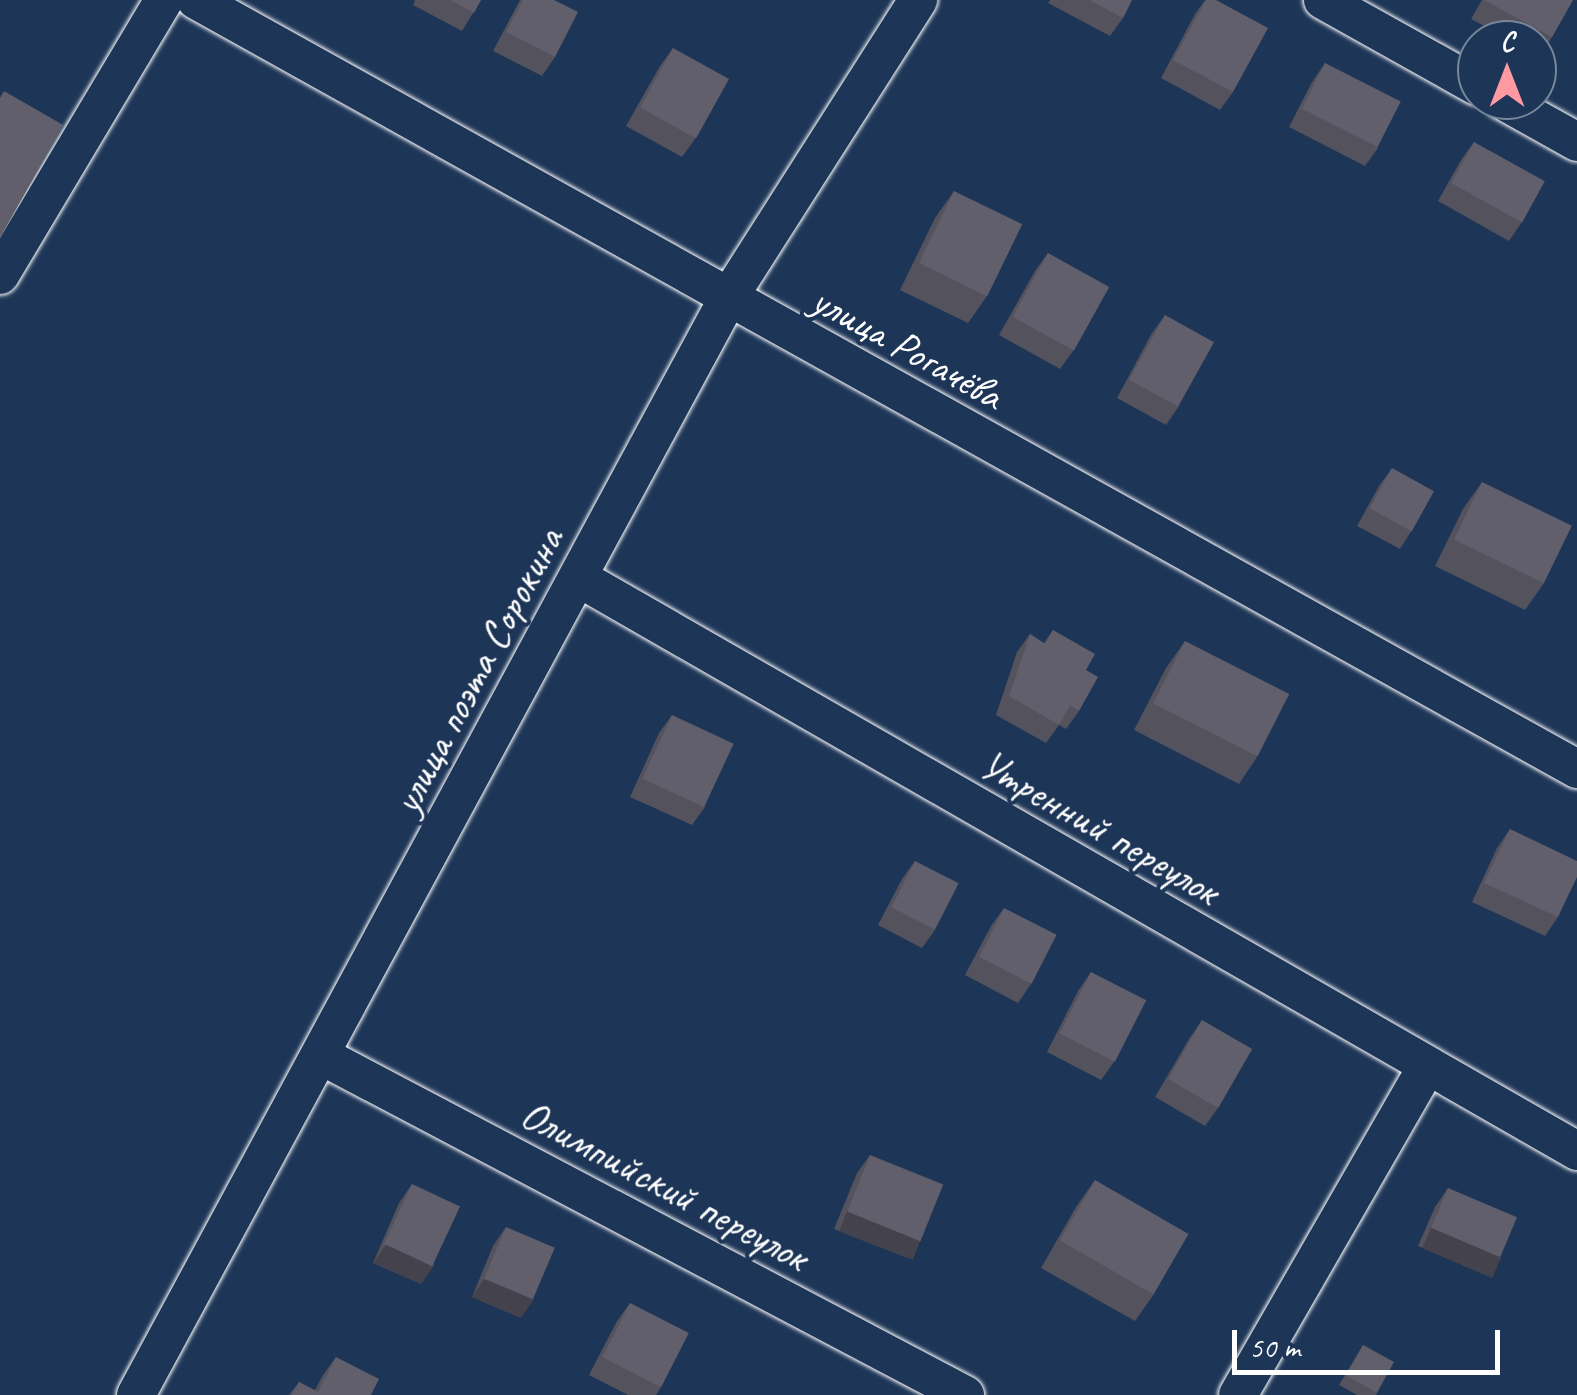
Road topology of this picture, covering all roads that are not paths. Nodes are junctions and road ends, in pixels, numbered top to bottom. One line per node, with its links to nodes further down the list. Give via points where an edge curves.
1 (164, 0): 8 (street, via 61,134)
2 (196, 0): 9 (street, улица Рогачёва)
3 (918, 0): 9 (street, улица поэта Сорокина)
4 (1323, 0): 5 (street)
5 (1457, 75)
6 (1538, 120): 7 (street)
7 (1577, 142)
8 (0, 274)
9 (727, 300): 10 (street, улица поэта Сорокина); 11 (street, улица Рогачёва)
10 (579, 578): 12 (street, улица поэта Сорокина); 13 (street, Утренний переулок)
11 (1577, 769)
12 (322, 1056): 15 (street, улица поэта Сорокина); 16 (street, Олимпийский переулок)
13 (1424, 1070): 14 (street, Утренний переулок); 17 (street)
14 (1577, 1151)
15 (136, 1395)
16 (965, 1395)
17 (1238, 1395)

